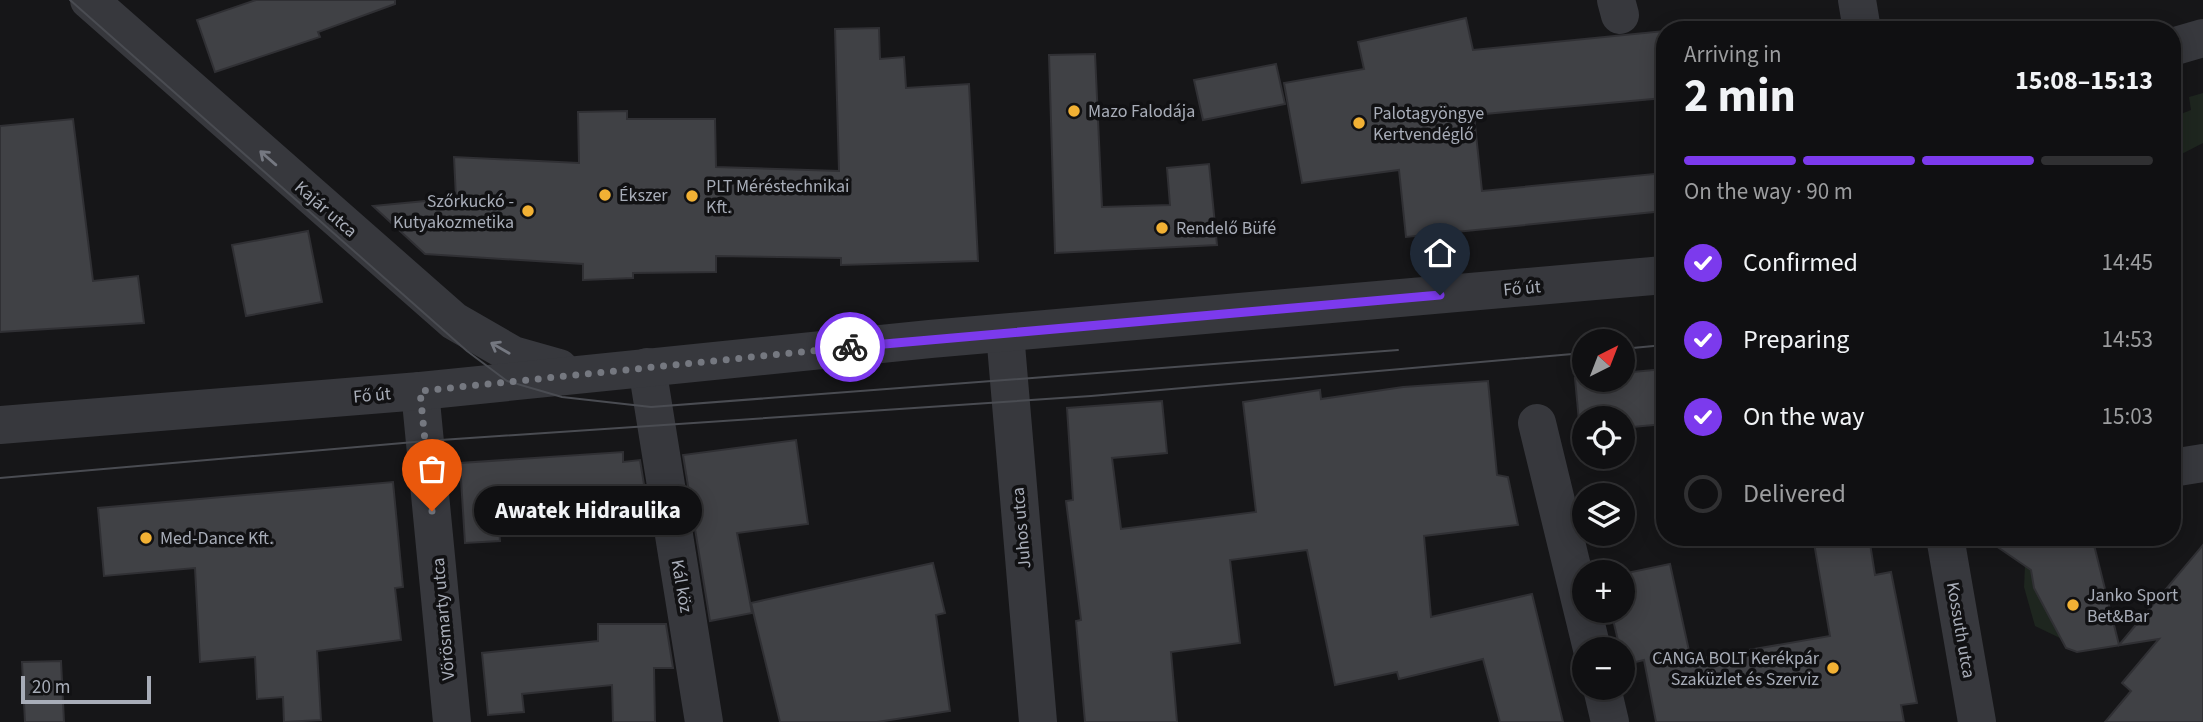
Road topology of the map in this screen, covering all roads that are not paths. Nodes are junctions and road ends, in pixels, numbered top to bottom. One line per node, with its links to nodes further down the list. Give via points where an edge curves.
1 (89, 0): 9 (street, Kajár utca, one-way to 1, via 513,355 454,321)
2 (1857, 0): 3 (street)
3 (1860, 21)
4 (2203, 38): 5 (street)
5 (2181, 44)
6 (1656, 276): 7 (street, Fő út)
7 (1005, 333): 8 (street, Fő út); 20 (street, Juhos utca)
8 (647, 367): 9 (street, Fő út); 19 (street, Kál köz)
9 (588, 376): 10 (street, Fő út)
10 (420, 391): 12 (street, Fő út); 18 (street, Vörösmarty utca)
11 (1537, 423): 16 (street)
12 (0, 425)
13 (2203, 463): 14 (street)
14 (2181, 467)
15 (1947, 546): 22 (street, Kossuth utca)
16 (1589, 637)
17 (1605, 700): 21 (street)
18 (452, 722)
19 (704, 722)
20 (1038, 722)
21 (1610, 722)
22 (1977, 722)

